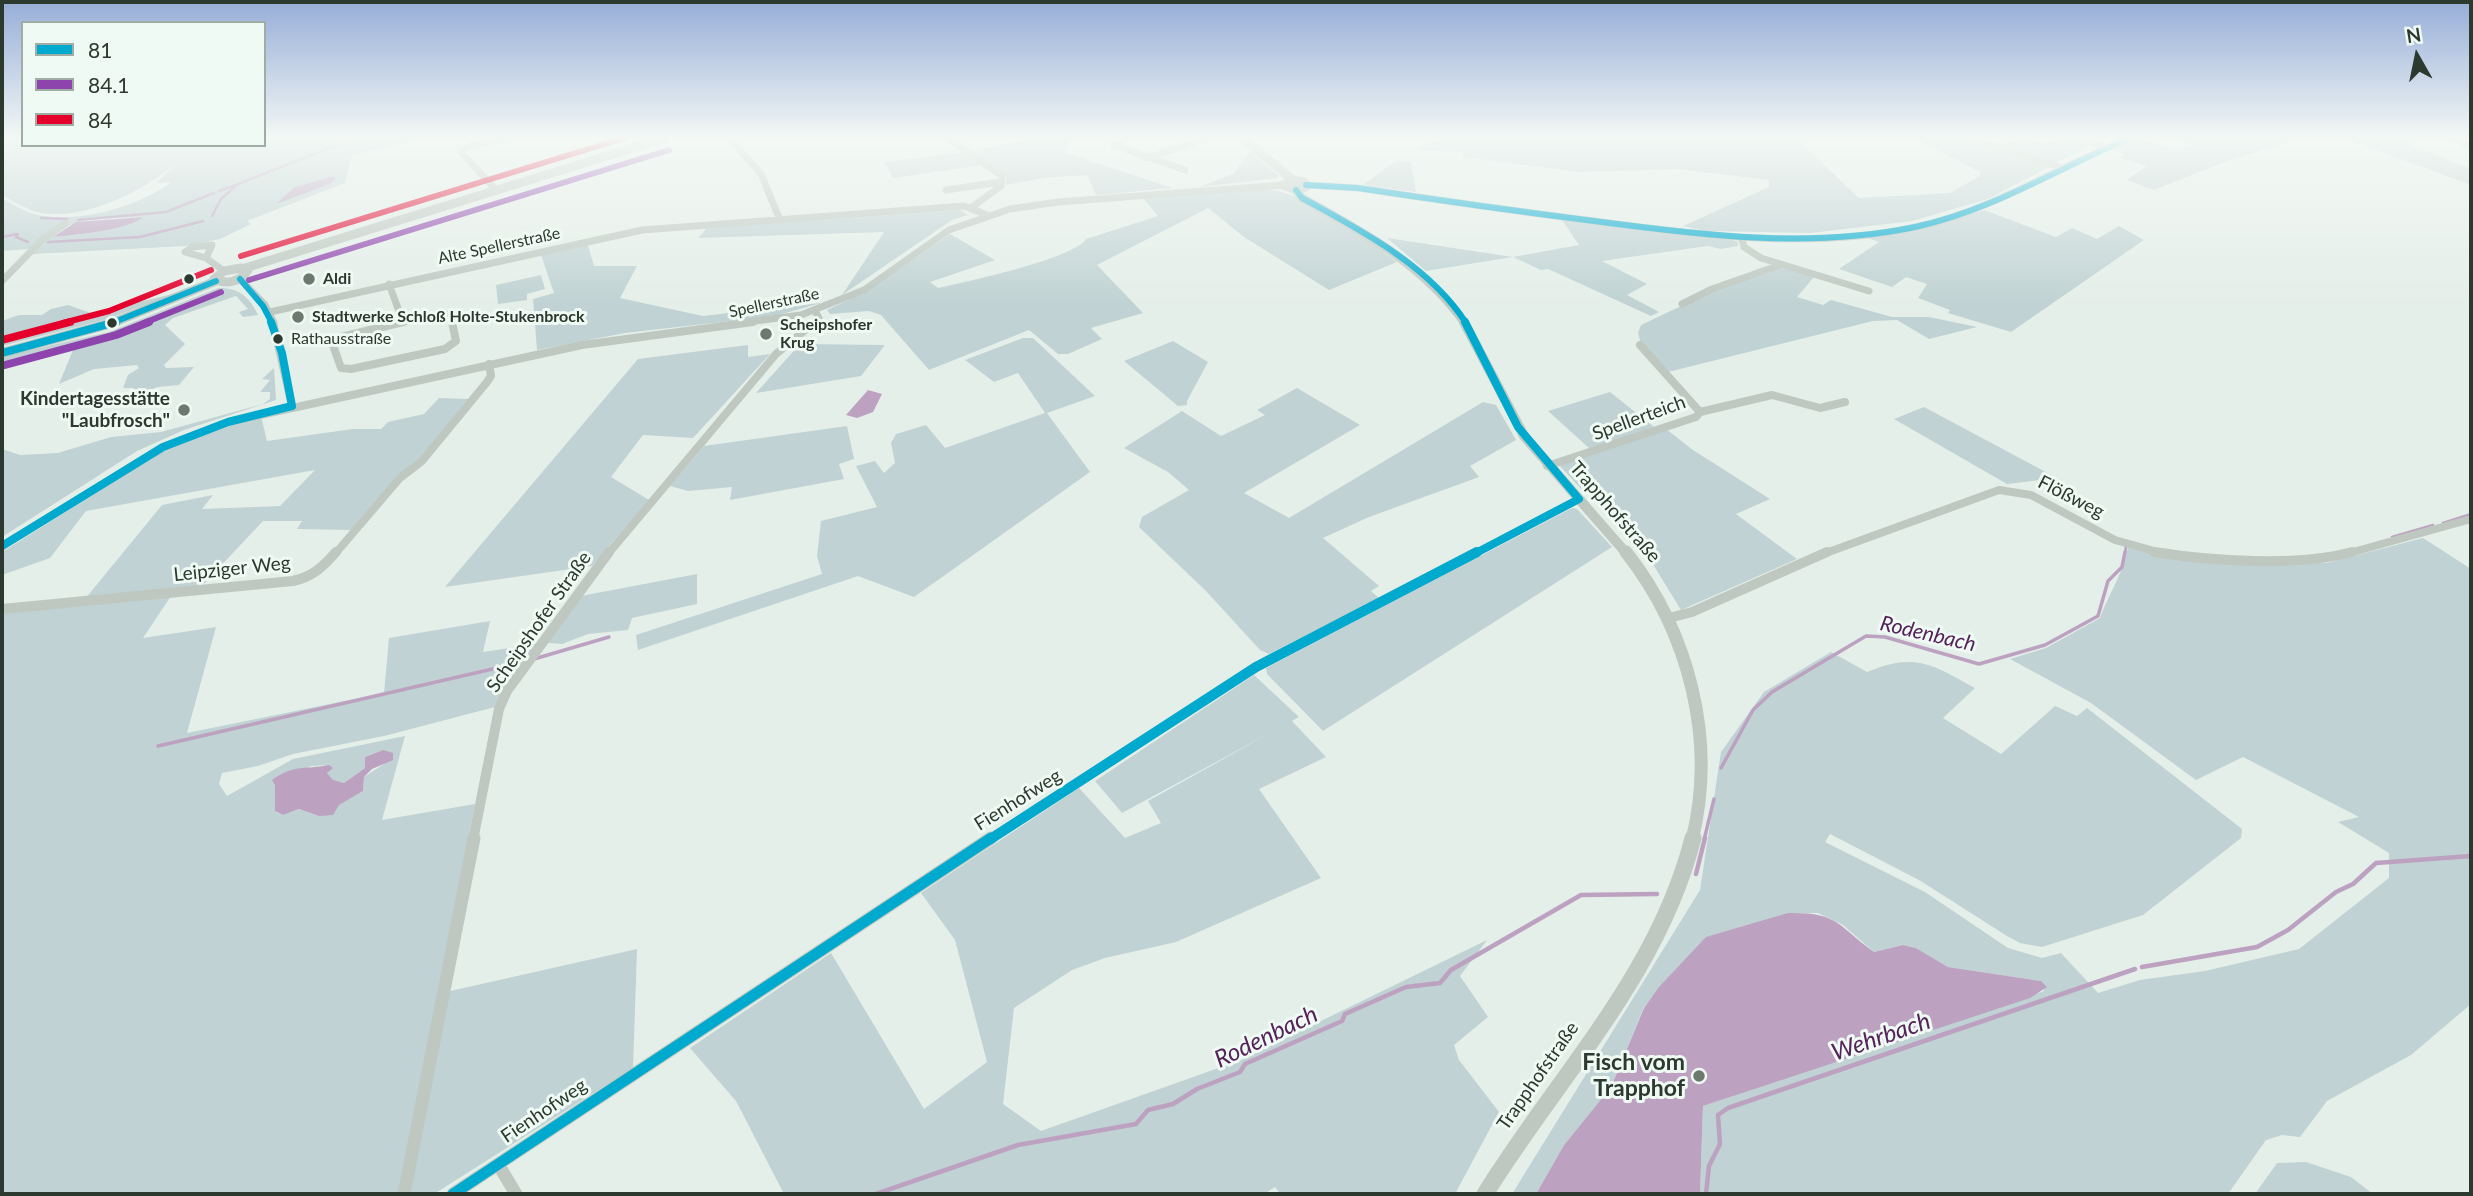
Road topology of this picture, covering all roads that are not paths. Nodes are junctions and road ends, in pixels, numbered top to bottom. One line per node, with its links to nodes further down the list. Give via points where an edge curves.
1 (480, 194): 15 (street)
2 (772, 194): 10 (street)
3 (988, 194): 8 (street)
4 (1166, 194): 9 (street, Spellerstraße, via 1058,202)
5 (1299, 194): 32 (street, Trapphofstraße, via 1370,237 1455,308 1512,418)
6 (1401, 194): 12 (street)
7 (2011, 194): 12 (street, via 1961,216 1914,227 1831,236)
8 (972, 207): 9 (street); 10 (street, Alte Spellerstraße)
9 (987, 215): 23 (street, Spellerstraße, via 949,230 864,290)
10 (780, 220): 20 (street, Alte Spellerstraße, via 642,230)
11 (65, 224): 18 (street)
12 (1741, 237): 14 (street, via 1748,251)
13 (206, 258): 16 (street)
14 (1780, 264): 21 (street); 22 (street)
15 (245, 268): 16 (street); 17 (street, via 248,273)
16 (224, 271): 19 (street, via 215,276)
17 (240, 279): 19 (street); 24 (street, via 256,291)
18 (2, 281)
19 (216, 281): 27 (street, via 113,323)
20 (389, 284): 24 (street, Alte Spellerstraße); 25 (street)
21 (1869, 292)
22 (1682, 304)
23 (815, 311): 28 (street, Spellerstraße, via 765,323 583,345); 39 (street, Scheipshofer Straße, via 818,318 776,354 638,516 507,691 499,709)
24 (270, 312): 30 (street)
25 (403, 322): 25 (street, via 337,338 333,345 341,368 445,349 456,341 450,314)
26 (1640, 345): 31 (street, Spellerteich)
27 (2, 353)
28 (489, 364): 30 (street, Spellerstraße); 36 (street, Leipziger Weg, via 488,382 314,575 293,582)
29 (1845, 402): 31 (street, Spellerteich, via 1815,408 1772,395)
30 (292, 406): 35 (street, Spellerstraße, via 229,422 163,447)
31 (1700, 412): 32 (street, Spellerteich)
32 (1547, 466): 33 (street, Trapphofstraße)
33 (1578, 499): 37 (street, Trapphofstraße, via 1628,553); 38 (street, Fienhofweg, via 1255,667)
34 (2471, 519): 37 (street, Flößweg, via 2323,560 2194,558 2115,540 2031,495 1999,490 1901,523)
35 (2, 546)
36 (2, 608)
37 (1669, 618): 42 (street, Trapphofstraße, via 1692,681 1702,744 1700,807 1684,874 1640,970)
38 (498, 1164): 40 (street, Fienhofweg); 41 (street, Fienhofweg)
39 (404, 1194)
40 (453, 1194)
41 (516, 1194)
42 (1485, 1194)

